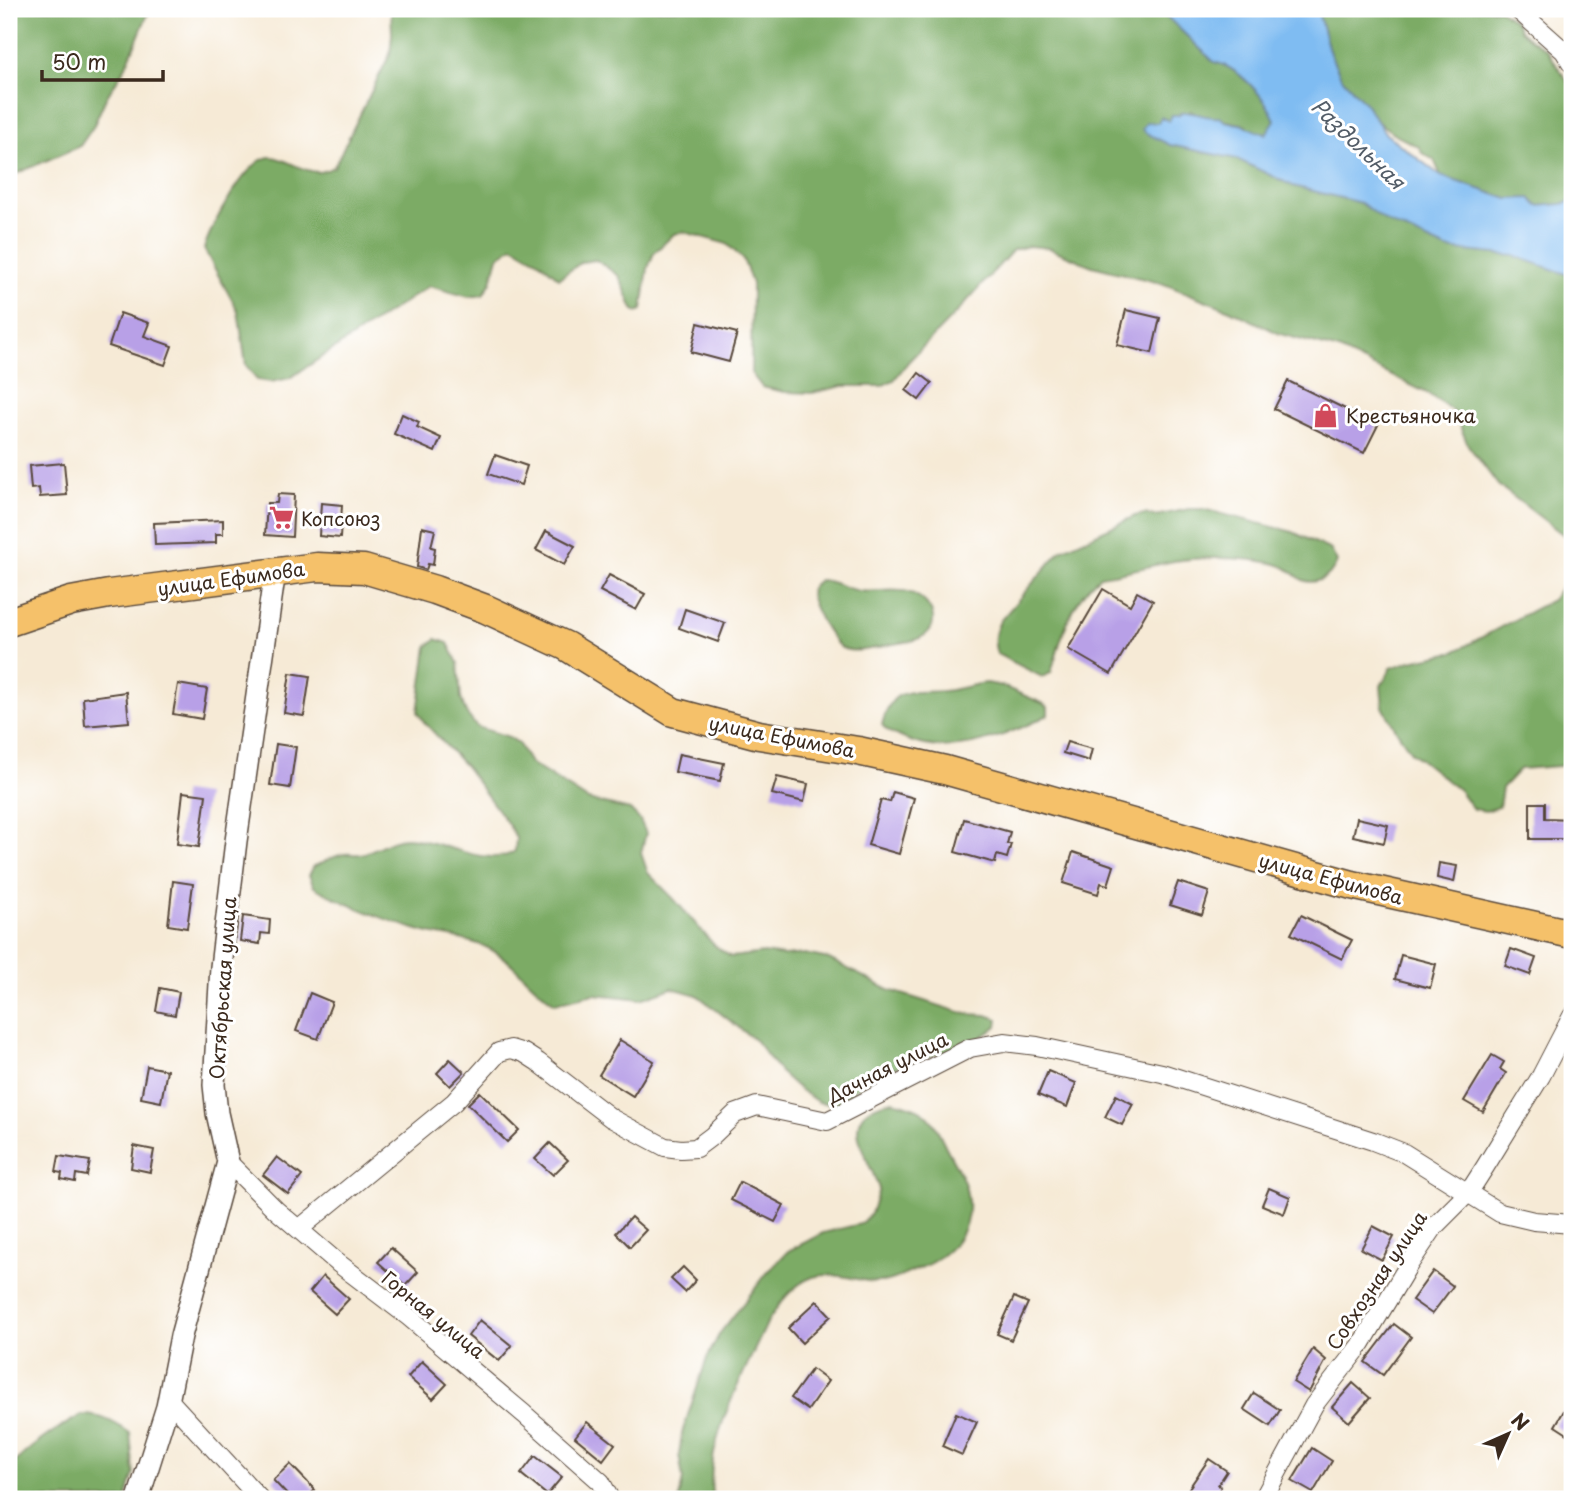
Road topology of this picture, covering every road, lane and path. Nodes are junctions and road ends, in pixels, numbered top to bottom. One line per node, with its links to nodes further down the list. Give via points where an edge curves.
1 (1517, 9): 2 (street, via 1564,51)
2 (1572, 64)
3 (275, 571): 4 (main road, улица Ефимова, via 71,601); 5 (main road, улица Ефимова, via 317,566 364,569 435,590 566,646 673,712 759,735 945,770 1352,885); 7 (street, Октябрьская улица, via 221,967 214,1085)
4 (9, 622)
5 (1572, 934)
6 (1572, 1016): 8 (street, Совхозная улица, via 1541,1076)
7 (229, 1162): 10 (street, Горная улица); 11 (street, Октябрьская улица, via 181,1336)
8 (1469, 1192): 9 (street, Дачная улица, via 1500,1213); 10 (street, Дачная улица, via 1373,1140 1162,1073 1037,1046 1004,1042 970,1048 827,1121 757,1106 735,1114 696,1148 681,1149 665,1147 611,1118 538,1062 511,1049 499,1052 454,1102); 15 (street, Совхозная улица, via 1435,1226 1362,1342 1314,1405)
9 (1572, 1224)
10 (299, 1229): 14 (street, Горная улица, via 524,1414 601,1482)
11 (169, 1400): 12 (street, Октябрьская улица); 13 (street)
12 (138, 1499)
13 (260, 1499)
14 (610, 1499)
15 (1263, 1499)

